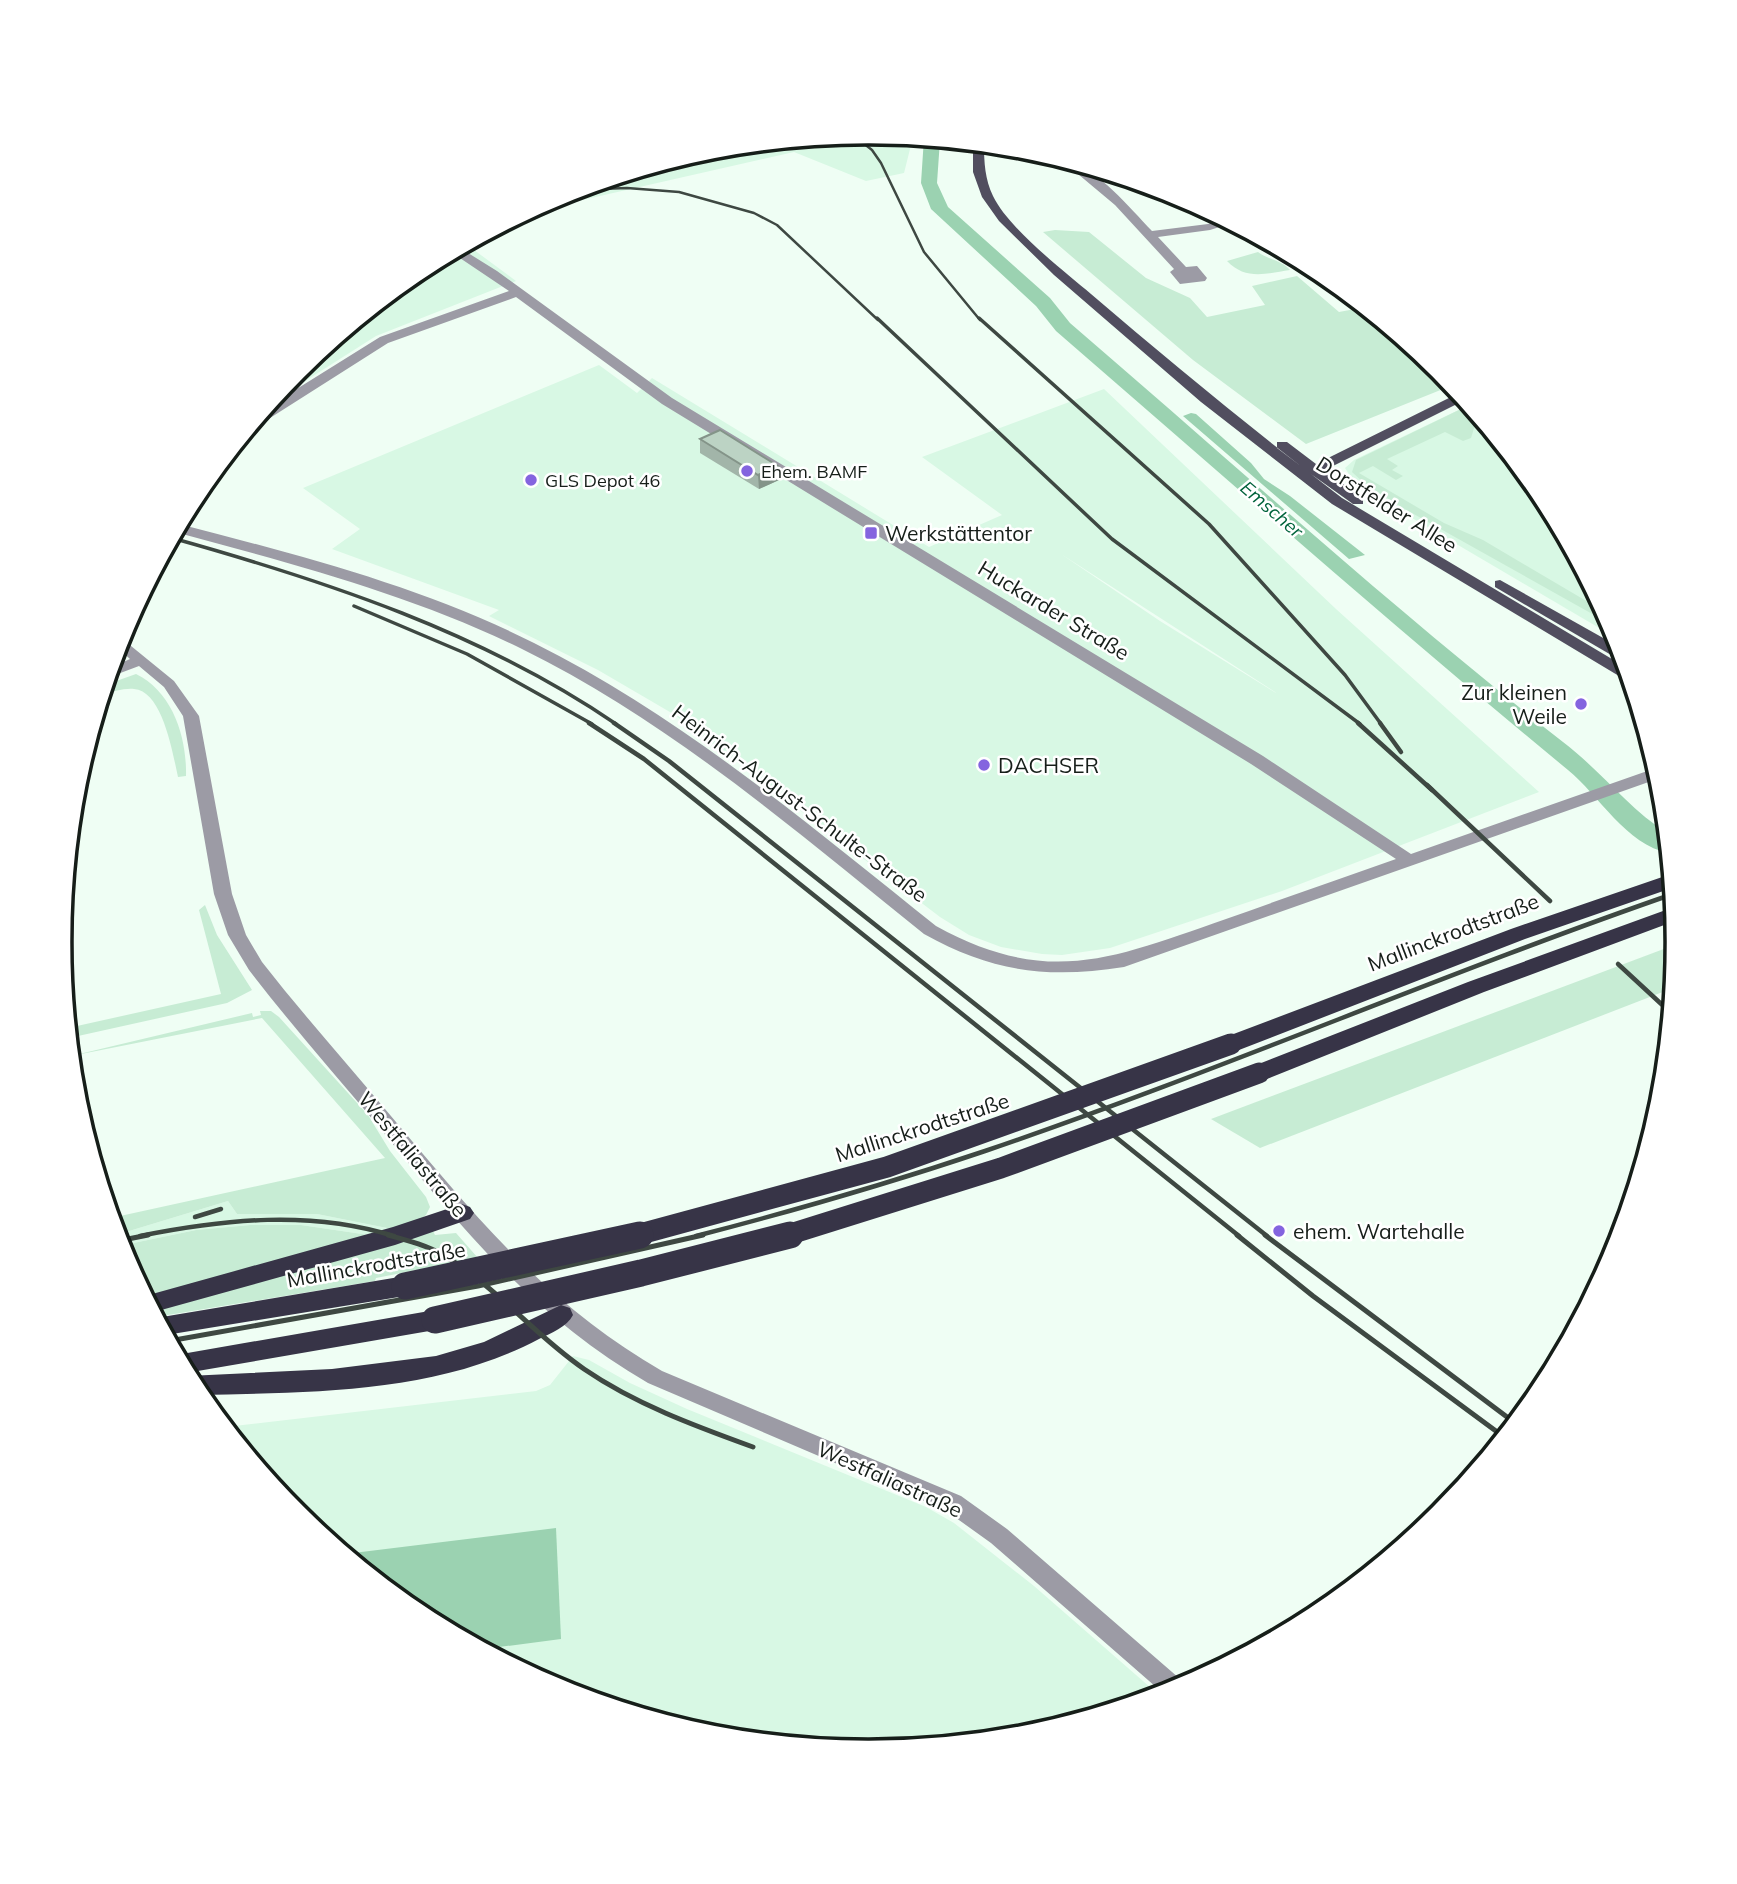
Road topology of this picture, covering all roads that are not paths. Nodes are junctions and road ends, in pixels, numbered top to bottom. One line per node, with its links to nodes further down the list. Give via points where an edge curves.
1 (978, 153): 10 (main road, Dorstfelder Allee, via 988,197 1003,219 1049,264 1139,343)
2 (1085, 175): 4 (street)
3 (1216, 225): 4 (street)
4 (1148, 235): 6 (street)
5 (464, 256): 7 (street, Huckarder Straße)
6 (1183, 271)
7 (518, 292): 9 (street, via 384,340); 16 (street, Huckarder Straße, via 667,401 1257,760)
8 (1452, 401): 10 (main road)
9 (280, 406)
10 (1304, 467): 12 (main road, Dorstfelder Allee); 14 (main road, Dorstfelder Allee, via 1381,528)
11 (187, 530): 16 (street, Heinrich-August-Schulte-Straße, via 352,577 527,645 692,743 930,930 955,945 1018,966 1085,969 1124,961)
12 (1609, 648)
13 (129, 650): 19 (street, Westfaliastraße, via 169,684 191,716 220,878 237,936 275,992)
14 (1617, 669)
15 (1648, 778): 16 (street)
16 (1408, 862)
17 (1663, 884): 22 (highway, Mallinckrodtstraße, bridge, via 1010,1126 811,1189 618,1241 405,1286)
18 (1665, 918): 23 (highway, bridge, via 1015,1164 844,1219 671,1266 435,1320)
19 (461, 1213): 20 (highway, via 395,1236); 21 (street, Westfaliastraße)
20 (158, 1302)
21 (561, 1315): 24 (highway, via 489,1351 427,1367); 25 (street, Westfaliastraße, via 601,1346 654,1377 953,1503 999,1536)
22 (170, 1325)
23 (192, 1362)
24 (206, 1384)
25 (1166, 1681)

